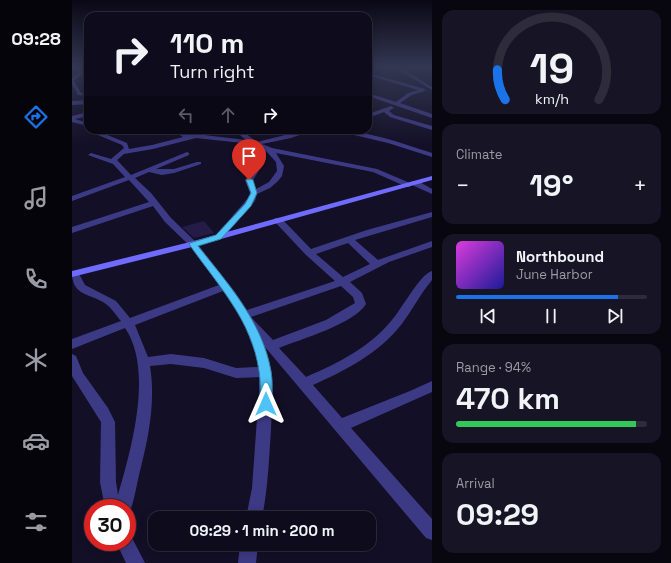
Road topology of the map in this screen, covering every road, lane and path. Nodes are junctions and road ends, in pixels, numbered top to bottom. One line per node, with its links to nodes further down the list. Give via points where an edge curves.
1 (77, 92): 3 (street)
2 (416, 92): 10 (street)
3 (80, 94): 4 (street); 6 (street); 7 (street)
4 (84, 94)
5 (372, 95): 10 (street)
6 (72, 96)
7 (84, 99)
8 (84, 102): 9 (street)
9 (72, 104)
10 (398, 104): 11 (street); 14 (street)
11 (385, 110): 13 (street); 17 (street, via 396,117)
12 (84, 115): 15 (street)
13 (372, 115)
14 (432, 116)
15 (72, 119): 16 (street)
16 (84, 123)
17 (432, 128)
18 (106, 134): 27 (street, via 116,137 125,144 127,148)
19 (182, 134): 24 (street)
20 (244, 134): 26 (street)
21 (298, 134): 26 (street)
22 (355, 134): 25 (street)
23 (366, 134): 25 (street)
24 (188, 137): 26 (street); 27 (street)
25 (374, 138): 30 (street)
26 (261, 146): 36 (street, via 365,168); 38 (street, via 263,159 249,180); 38 (street, via 280,163 281,167 272,183)
27 (123, 152): 32 (street, via 115,157)
28 (187, 154): 33 (street)
29 (91, 155): 32 (street)
30 (432, 155)
31 (199, 163): 33 (street, via 167,174)
32 (115, 164): 34 (street)
33 (150, 170): 34 (street)
34 (129, 178): 39 (street); 40 (street)
35 (432, 178): 36 (main road)
36 (411, 184): 37 (street); 42 (main road)
37 (432, 192)
38 (254, 193): 44 (street, via 249,204)
39 (74, 196)
40 (154, 203): 43 (street); 46 (street)
41 (432, 214): 45 (street)
42 (278, 220): 44 (main road); 48 (street)
43 (72, 230)
44 (218, 237): 46 (main road)
45 (349, 239): 48 (street); 49 (street)
46 (193, 244): 50 (main road); 53 (street)
47 (432, 244): 49 (street)
48 (309, 253): 52 (street)
49 (377, 265): 52 (street)
50 (74, 274): 55 (street, via 80,287 108,299)
51 (432, 274): 61 (street, via 386,336 352,362)
52 (342, 282): 54 (street); 57 (street, via 358,295 361,304 340,319)
53 (225, 286): 54 (street); 55 (street)
54 (247, 318): 57 (street); 60 (street, via 262,355)
55 (129, 322): 56 (street); 59 (street, via 135,331)
56 (72, 344)
57 (271, 346): 61 (street)
58 (72, 359): 64 (street, via 78,375 104,412 108,422 108,482)
59 (145, 362): 60 (street, via 178,360 213,365 236,373); 65 (street, via 145,414)
60 (265, 372): 66 (street, via 265,431)
61 (303, 384): 63 (street)
62 (432, 386): 63 (street)
63 (339, 426): 67 (street)
64 (111, 499)
65 (125, 499)
66 (255, 511)
67 (432, 532)
68 (130, 551): 70 (street)
69 (248, 551): 71 (street)
70 (136, 563)
71 (247, 563)

